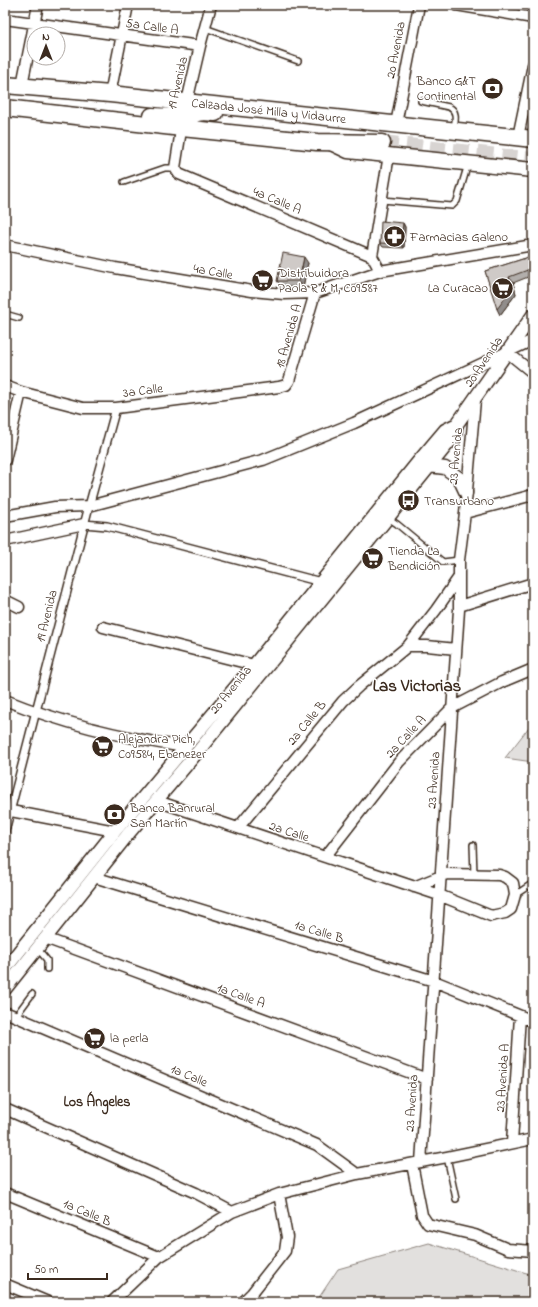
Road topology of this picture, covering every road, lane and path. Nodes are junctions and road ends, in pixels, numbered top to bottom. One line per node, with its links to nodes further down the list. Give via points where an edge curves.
1 (38, 5): 8 (street)
2 (128, 5): 10 (street)
3 (211, 5): 9 (street, 19 Avenida)
4 (418, 5): 22 (street, 20 Avenida)
5 (456, 5): 6 (street)
6 (533, 18)
7 (5, 19): 8 (street, 5a Calle A)
8 (34, 22): 10 (street, 5a Calle A); 15 (street)
9 (205, 28): 11 (street, 19 Avenida); 12 (lane)
10 (122, 36): 11 (street, 5a Calle A); 16 (street)
11 (200, 46): 17 (street, 19 Avenida)
12 (298, 61)
13 (533, 65): 25 (street)
14 (5, 85): 15 (highway, Calzada José Milla y Vidaurre)
15 (22, 86): 16 (highway, Calzada José Milla y Vidaurre)
16 (110, 94): 17 (highway, Calzada José Milla y Vidaurre)
17 (186, 102): 20 (highway, Calzada José Milla y Vidaurre); 21 (highway, via 182,109 169,117 112,112); 23 (street, 19 Avenida)
18 (421, 102): 24 (lane, via 453,109)
19 (5, 108): 21 (highway, Calzada José Milla y Vidaurre)
20 (258, 110): 22 (highway, Calzada José Milla y Vidaurre); 23 (highway, via 245,116 201,112 190,117)
21 (98, 118): 23 (highway, Calzada José Milla y Vidaurre)
22 (396, 124): 24 (highway, Calzada José Milla y Vidaurre)
23 (182, 128): 26 (highway, Calzada José Milla y Vidaurre); 28 (street, 19 Avenida)
24 (454, 130): 25 (highway, Calzada José Milla y Vidaurre)
25 (525, 138)
26 (386, 149): 27 (main road, Calzada José Milla y Vidaurre); 31 (street)
27 (468, 163): 29 (main road, Calzada José Milla y Vidaurre); 31 (lane, via 457,201 452,206)
28 (174, 168): 30 (lane, via 165,168); 34 (street, 4a Calle A, via 179,174)
29 (533, 170)
30 (124, 182)
31 (382, 200): 34 (street)
32 (5, 245): 36 (street, 4a Calle, via 116,268 252,291)
33 (533, 245): 35 (street, 4a Calle)
34 (372, 256): 35 (street)
35 (380, 271): 36 (street, 4a Calle)
36 (315, 294): 43 (street, 18 Avenida A)
37 (5, 314): 39 (lane)
38 (533, 315): 41 (street, 20 Avenida)
39 (19, 318)
40 (533, 340): 41 (street)
41 (507, 352): 42 (street); 46 (street, 20 Avenida); 53 (street, via 354,423 262,460)
42 (533, 373)
43 (286, 385): 47 (street, 3a Calle)
44 (5, 386): 45 (street, 3a Calle)
45 (21, 392): 47 (street, 3a Calle, via 83,408); 49 (street)
46 (475, 400): 48 (street, 20 Avenida); 51 (street, 23 Avenida)
47 (116, 408): 53 (street, 19 Avenida)
48 (457, 424): 50 (street, 20 Avenida, via 455,435); 61 (street, 20 Avenida, via 445,430)
49 (5, 460)
50 (429, 466): 51 (street, via 445,468 459,478); 56 (street, 20 Avenida)
51 (466, 493): 54 (street, 23 Avenida)
52 (533, 495): 54 (street)
53 (89, 506): 55 (street, via 55,507); 57 (street, 19 Avenida)
54 (465, 513): 59 (street, 23 Avenida)
55 (5, 516)
56 (388, 517): 59 (lane, via 443,562); 61 (street, 20 Avenida)
57 (84, 524): 58 (street); 61 (street, via 107,526); 73 (street, 19 Avenida)
58 (5, 540)
59 (459, 560): 60 (street, 23 Avenida)
60 (459, 577): 64 (street, 23 Avenida); 67 (street, 2a Calle B)
61 (327, 583): 69 (street, 20 Avenida); 75 (street, 20 Avenida, via 266,668)
62 (533, 583): 64 (street)
63 (5, 600): 65 (street)
64 (459, 606): 68 (street, 23 Avenida)
65 (20, 607)
66 (103, 627): 69 (street)
67 (408, 646): 68 (street); 77 (street, 2a Calle B, via 343,701)
68 (456, 650): 72 (street, 23 Avenida)
69 (254, 665): 74 (street, 20 Avenida)
70 (533, 669): 72 (street, 2a Calle A)
71 (5, 700): 73 (street)
72 (452, 708): 81 (street, 2a Calle A, via 399,762); 83 (street, 23 Avenida)
73 (36, 713): 74 (street, via 158,743); 76 (street, 19 Avenida)
74 (185, 747): 79 (street, 20 Avenida)
75 (157, 801): 77 (street, 2a Calle); 84 (street, 20 Avenida)
76 (8, 810): 78 (street, 19 Avenida); 79 (street)
77 (238, 828): 81 (street, 2a Calle)
78 (5, 831)
79 (115, 831): 92 (street, 20 Avenida)
80 (473, 845): 82 (lane)
81 (325, 857): 86 (street, 2a Calle)
82 (474, 874): 83 (street); 88 (street, via 505,877 513,883)
83 (440, 876): 86 (street); 87 (street, 23 Avenida)
84 (94, 877): 89 (street, 20 Avenida); 93 (street, 1a Calle B)
85 (533, 883): 88 (lane)
86 (414, 887): 87 (street, 2a Calle)
87 (439, 895): 88 (street, 2a Calle, via 491,916 511,909); 93 (street, 23 Avenida)
88 (515, 895)
89 (45, 938): 90 (street, 20 Avenida); 100 (street, 1a Calle A)
90 (37, 948): 91 (lane, via 47,960); 94 (street, 20 Avenida)
91 (47, 969)
92 (5, 970)
93 (434, 980): 97 (street, 1a Calle B); 100 (street, 23 Avenida)
94 (5, 989)
95 (32, 994): 98 (lane)
96 (5, 1012): 98 (street, 1a Calle)
97 (520, 1016): 99 (street, 1a Calle B); 103 (street, 23 Avenida A)
98 (15, 1017): 106 (street, 1a Calle, via 317,1145)
99 (533, 1020)
100 (427, 1079): 105 (street, 23 Avenida)
101 (5, 1109): 110 (street, via 196,1193)
102 (533, 1138): 103 (street)
103 (512, 1143): 104 (street)
104 (447, 1157): 105 (street); 109 (lane)
105 (417, 1163): 106 (street); 111 (street, 23 Avenida, via 422,1215 428,1224 475,1235 508,1249)
106 (357, 1174): 108 (street)
107 (5, 1193): 112 (street, 1a Calle B)
108 (279, 1194): 110 (street); 116 (street, via 287,1237 285,1251)
109 (456, 1199)
110 (232, 1212): 112 (street)
111 (533, 1251)
112 (159, 1257): 115 (street)
113 (5, 1284): 114 (street)
114 (48, 1302)
115 (112, 1302)
116 (243, 1302)

